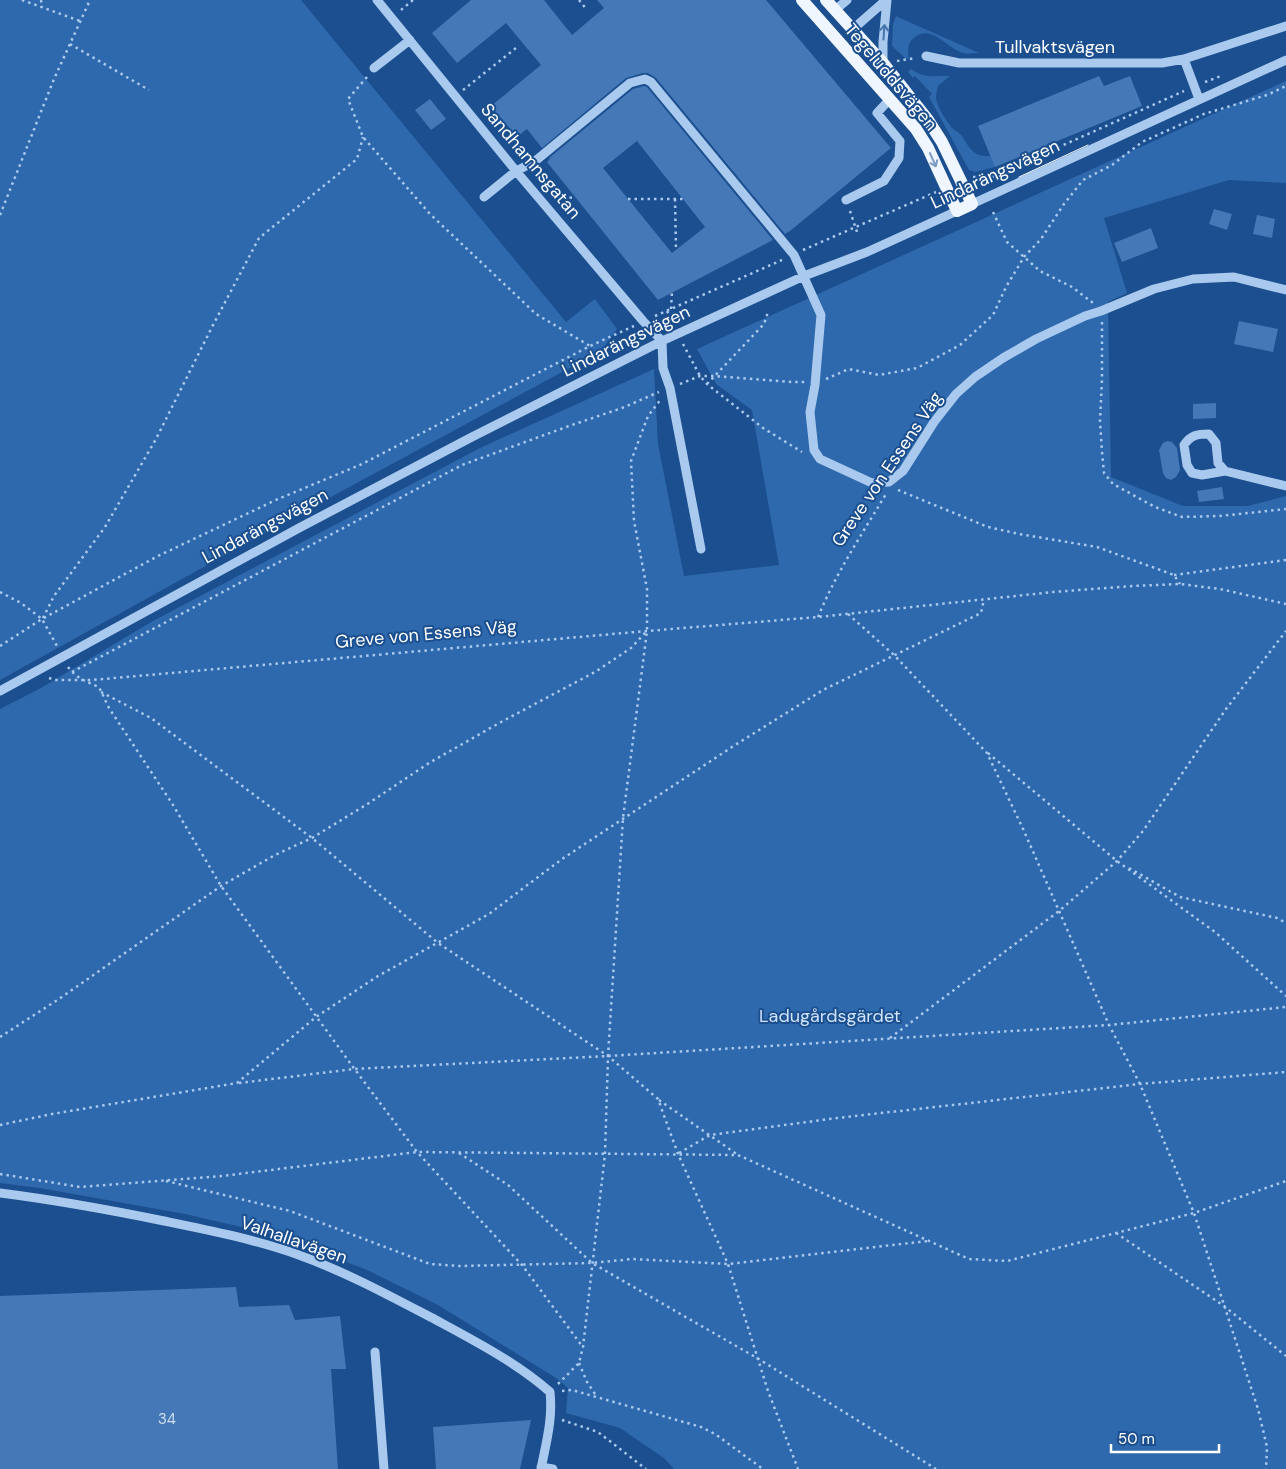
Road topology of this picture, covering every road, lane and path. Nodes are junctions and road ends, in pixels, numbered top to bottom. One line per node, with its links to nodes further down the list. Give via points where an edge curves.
1 (22, 0): 11 (path)
2 (41, 0): 11 (path)
3 (90, 0): 15 (path)
4 (377, 0): 14 (street, Sandhamnsgatan)
5 (413, 0): 14 (path)
6 (579, 0): 12 (path)
7 (802, 0): 16 (main road, Tegeluddsvägen)
8 (826, 0): 13 (main road, Tegeluddsvägen)
9 (847, 0): 13 (street)
10 (887, 0): 18 (street); 26 (street, one-way to 10, via 884,33)
11 (42, 7): 15 (path)
12 (587, 10)
13 (835, 10): 16 (main road); 18 (main road, Tegeluddsvägen)
14 (392, 18): 19 (street, Sandhamnsgatan)
15 (80, 21): 21 (path)
16 (821, 22): 20 (main road, Tegeluddsvägen)
17 (1286, 26): 24 (street, Tullvaktsvägen)
18 (852, 29): 20 (main road); 26 (main road, Tegeluddsvägen)
19 (410, 40): 27 (street); 32 (street, Sandhamnsgatan)
20 (838, 41): 33 (main road, Tegeluddsvägen)
21 (70, 44): 31 (path); 49 (path)
22 (516, 48): 32 (path)
23 (926, 56): 24 (street, Tullvaktsvägen, via 959,63 1162,63); 26 (path)
24 (1184, 59): 30 (street)
25 (1286, 60): 34 (street, Lindarängsvägen)
26 (889, 62): 45 (main road, Tegeluddsvägen, via 942,142)
27 (374, 68): 35 (path, via 348,99)
28 (1227, 73): 30 (path, Lindarängsvägen)
29 (1286, 86): 52 (path, via 1204,114 1142,142 1112,165 1084,180)
30 (1194, 87): 34 (street); 37 (path, Lindarängsvägen, via 992,177)
31 (149, 90)
32 (456, 96): 36 (street, Sandhamnsgatan)
33 (890, 99): 44 (street, via 877,113 900,141 899,158 884,181); 47 (main road, Tegeluddsvägen, one-way to 47, via 928,148)
34 (1199, 99): 45 (street, Lindarängsvägen)
35 (363, 136): 61 (path, via 430,214 536,314); 81 (path, via 356,159 259,238 156,440 105,527 54,596)
36 (516, 170): 38 (street); 53 (street, via 534,162 630,83 645,79 651,82 794,255); 60 (street, Sandhamnsgatan)
37 (970, 177)
38 (484, 197)
39 (563, 197): 40 (path)
40 (576, 198)
41 (628, 199): 42 (path)
42 (675, 199): 43 (path); 51 (path)
43 (684, 199)
44 (846, 200)
45 (972, 204): 47 (main road, Lindarängsvägen)
46 (849, 211): 50 (path)
47 (957, 211): 53 (street, Lindarängsvägen, via 867,252)
48 (993, 212): 52 (path, via 1007,242)
49 (0, 215)
50 (858, 234)
51 (676, 250)
52 (1024, 257): 57 (path, via 1040,271 1072,287); 65 (path, via 993,315 960,346 916,368 879,375 850,369)
53 (804, 276): 60 (street, Lindarängsvägen); 65 (street, via 821,316)
54 (1286, 290): 57 (street, Greve von Essens Väg, via 1234,277 1193,279 1154,289)
55 (672, 292): 56 (path)
56 (671, 310)
57 (1101, 311): 68 (street, Greve von Essens Väg, via 1036,339 975,377 956,394 903,471 889,482 872,482); 71 (path, via 1102,452 1104,473 1113,484 1182,517)
58 (768, 312): 64 (path, via 764,324)
59 (622, 331): 61 (path)
60 (662, 341): 67 (street, via 663,368); 88 (street, Lindarängsvägen, via 299,528)
61 (590, 346): 81 (path, via 362,464 278,499 158,556)
62 (686, 350): 63 (path)
63 (700, 376): 64 (path); 66 (path); 67 (path)
64 (714, 376): 65 (path); 66 (path)
65 (815, 381): 68 (street, via 810,412 814,450)
66 (707, 384): 68 (path, via 763,428)
67 (670, 388): 72 (street); 82 (path, via 648,416 631,461 634,521 647,589); 89 (path, via 462,465)
68 (820, 459)
69 (1225, 470): 69 (street, via 1218,463 1216,443 1209,434 1189,438 1184,445 1187,465 1192,473 1202,475); 70 (street)
70 (1286, 486)
71 (1286, 509)
72 (702, 549)
73 (1286, 560): 74 (path)
74 (1174, 575): 75 (path); 80 (path, Greve von Essens Väg, via 1097,547 988,527 890,487 843,564)
75 (1180, 584): 77 (path, Greve von Essens Väg); 78 (path, Greve von Essens Väg, via 1220,588)
76 (0, 592): 81 (path)
77 (984, 599): 79 (path, Greve von Essens Väg); 86 (path, via 981,613)
78 (1286, 604)
79 (848, 614): 80 (path, Greve von Essens Väg); 86 (path)
80 (818, 617): 82 (path, Greve von Essens Väg)
81 (42, 620): 84 (path); 85 (path)
82 (647, 631): 90 (path, Greve von Essens Väg); 94 (path); 95 (path, via 631,648 595,672 429,763)
83 (1286, 631): 96 (path, via 1226,709 1144,831)
84 (0, 646)
85 (57, 646)
86 (894, 655): 93 (path); 94 (path, via 823,690)
87 (67, 665): 89 (path)
88 (41, 668): 90 (path, Greve von Essens Väg, via 48,678 55,680); 91 (street, Lindarängsvägen)
89 (72, 672): 90 (path)
90 (83, 680): 92 (path, via 99,687)
91 (0, 691)
92 (101, 692): 95 (path, via 151,718); 97 (path)
93 (987, 752): 96 (path); 98 (path)
94 (622, 818): 100 (path, via 489,914); 107 (path)
95 (312, 838): 97 (path); 100 (path)
96 (1117, 861): 98 (path); 99 (path, via 1180,898 1277,918); 101 (path, via 1215,932)
97 (221, 886): 103 (path); 105 (path)
98 (1059, 911): 104 (path); 106 (path)
99 (1286, 923)
100 (438, 942): 103 (path); 107 (path)
101 (1286, 996)
102 (1286, 1008): 104 (path)
103 (316, 1017): 108 (path); 110 (path)
104 (1109, 1025): 106 (path); 111 (path)
105 (0, 1037)
106 (889, 1039): 107 (path)
107 (608, 1056): 108 (path); 112 (path); 117 (path)
108 (354, 1069): 110 (path); 115 (path)
109 (1286, 1072): 111 (path)
110 (237, 1083): 113 (path)
111 (1140, 1084): 114 (path); 124 (path)
112 (658, 1099): 114 (path); 118 (path)
113 (0, 1125)
114 (710, 1135): 118 (path); 119 (path)
115 (417, 1152): 116 (path); 121 (path); 129 (path)
116 (458, 1152): 117 (path); 127 (path, via 508,1185)
117 (605, 1154): 118 (path); 127 (path)
118 (678, 1154): 119 (path); 128 (path)
119 (738, 1155): 126 (path)
120 (0, 1174): 121 (path, via 80,1187)
121 (164, 1180): 129 (path, via 290,1211 430,1264)
122 (1286, 1181): 124 (path)
123 (0, 1193): 136 (street, Valhallavägen, via 184,1225 296,1254 365,1283 458,1332 532,1376)
124 (1194, 1213): 125 (path); 130 (path)
125 (1116, 1234): 126 (path, via 1007,1261 969,1259); 130 (path)
126 (929, 1241): 128 (path)
127 (592, 1263): 128 (path, via 632,1259); 129 (path); 131 (path); 134 (path)
128 (728, 1264): 134 (path)
129 (522, 1265): 131 (path)
130 (1224, 1306): 133 (path); 146 (path, via 1258,1409 1267,1447)
131 (583, 1347): 135 (path)
132 (375, 1352): 140 (street)
133 (1286, 1356)
134 (757, 1358): 144 (path); 145 (path)
135 (579, 1363): 136 (path); 137 (path)
136 (550, 1392): 137 (path, via 572,1390); 138 (street)
137 (598, 1399): 143 (path, via 701,1427)
138 (551, 1418): 139 (street); 142 (path, via 598,1432)
139 (541, 1468): 141 (street)
140 (384, 1469)
141 (553, 1469)
142 (646, 1469)
143 (763, 1469)
144 (798, 1469)
145 (936, 1469)
146 (1266, 1469)

